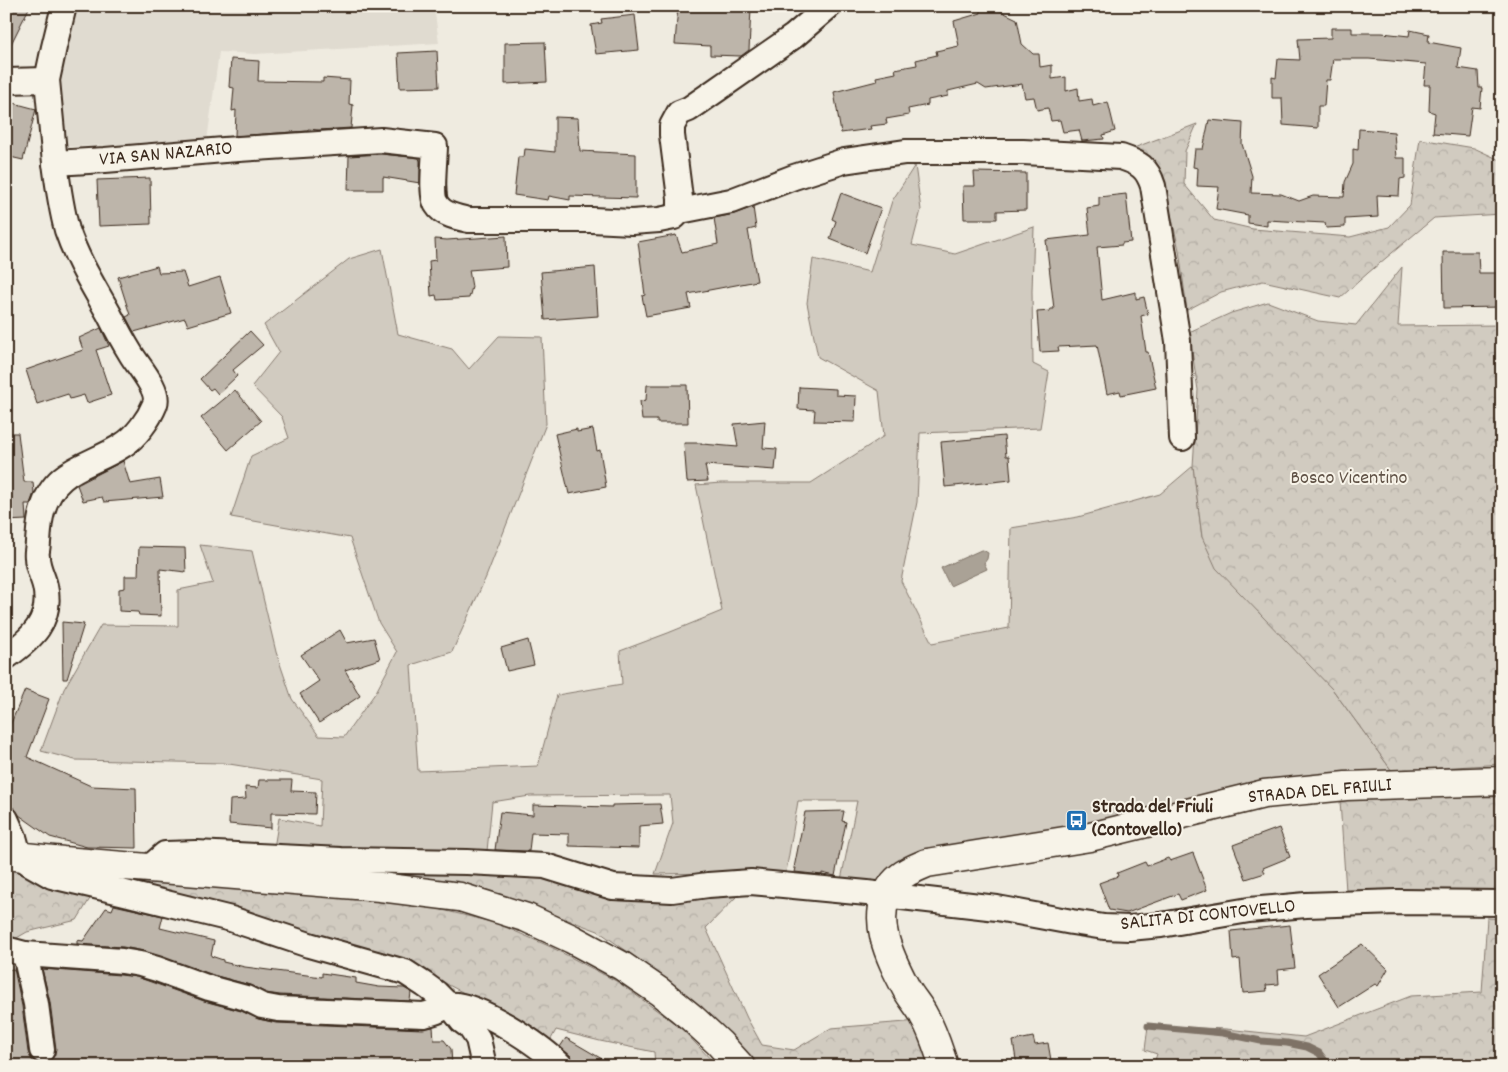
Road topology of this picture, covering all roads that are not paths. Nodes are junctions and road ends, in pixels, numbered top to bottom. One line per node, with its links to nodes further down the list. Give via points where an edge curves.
1 (64, 6): 3 (street)
2 (829, 6): 6 (street, via 794,36 679,114 672,126 672,135)
3 (48, 80): 4 (street); 5 (street)
4 (6, 81)
5 (55, 163): 6 (street, VIA SAN NAZARIO, via 381,140 435,146 433,198 437,206 458,218 632,222 674,218); 8 (street, via 58,194 68,231 86,273 156,398 138,430 124,445 74,469 62,478 45,501 37,557 45,588 43,619 36,632)
6 (680, 211): 7 (street, via 731,201 794,176 844,161 905,152 1024,152 1121,157 1141,165 1153,186 1178,341)
7 (1182, 438)
8 (6, 657)
9 (1502, 781): 13 (main road, STRADA DEL FRIULI, via 1346,786 1264,794 1090,837 927,864 895,882)
10 (6, 819): 11 (street, via 14,837)
11 (13, 855): 12 (main road); 16 (street, via 52,876 231,919 405,972)
12 (149, 868): 13 (street, SALITA DI CONTOVELLO, via 165,854 196,853 468,862 545,866 613,887 672,890 751,882); 20 (main road, via 370,886 460,897 527,918 622,966 660,992 707,1031)
13 (887, 895): 14 (street, SALITA DI CONTOVELLO, via 1129,928 1306,905); 21 (main road, via 882,927 885,943 924,1016)
14 (1502, 903)
15 (15, 952): 16 (street, via 140,964 278,1009 424,1015); 17 (street, via 36,1004)
16 (447, 1005): 18 (street, via 478,1039); 19 (street, via 462,1006 484,1014 518,1033)
17 (42, 1050)
18 (484, 1066)
19 (561, 1066)
20 (740, 1066)
21 (944, 1066)

